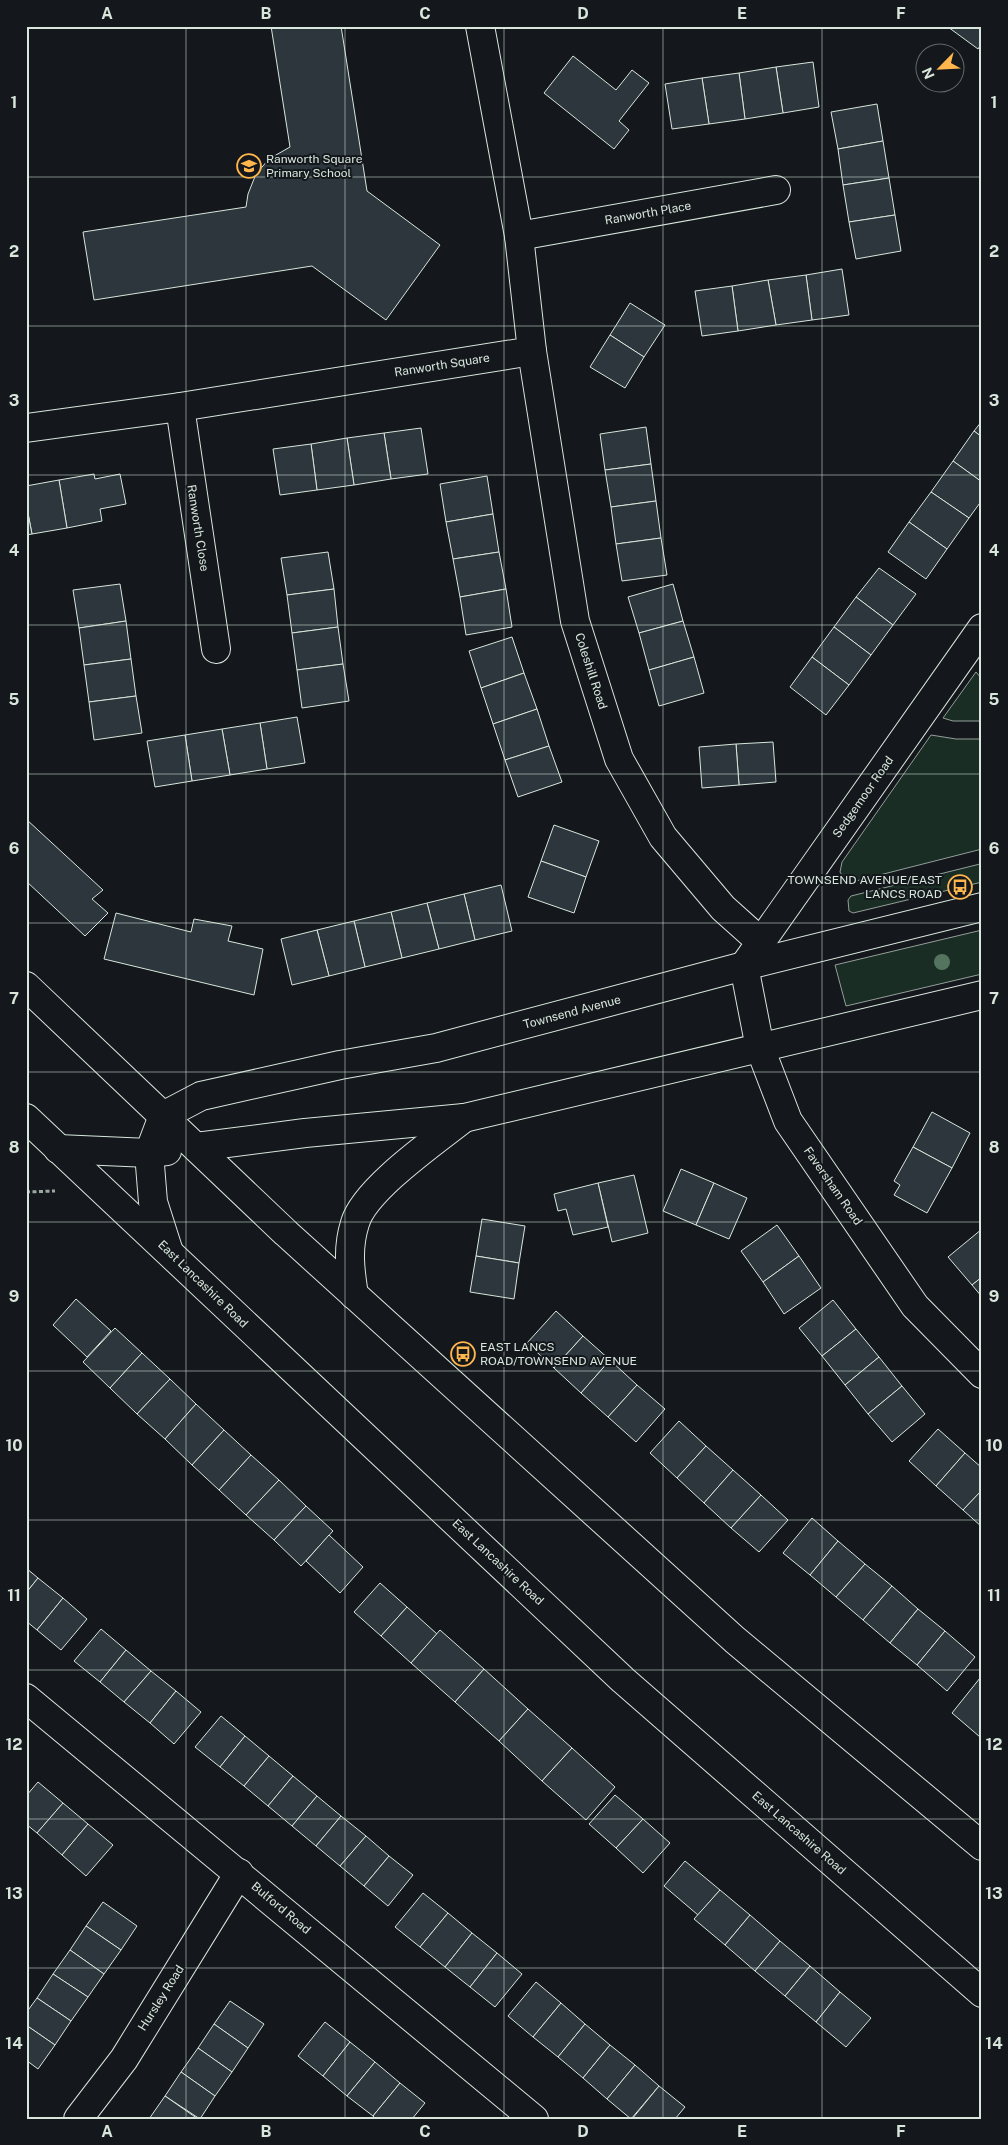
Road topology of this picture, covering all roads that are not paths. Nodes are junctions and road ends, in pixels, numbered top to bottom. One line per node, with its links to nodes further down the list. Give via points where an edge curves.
1 (480, 26): 3 (main road)
2 (776, 190): 3 (main road, Ranworth Place)
3 (519, 236): 4 (main road)
4 (532, 351): 5 (main road, Ranworth Square); 10 (main road, Coleshill Road, via 575,621 619,759 663,837 724,908)
5 (180, 407): 6 (main road, Ranworth Square); 8 (main road, Ranworth Close)
6 (26, 428)
7 (982, 628): 10 (main road, Sedgemoor Road)
8 (216, 649)
9 (982, 907): 11 (main road, Townsend Avenue)
10 (761, 942): 11 (main road, Sedgemoor Road)
11 (744, 966): 14 (main road, Faversham Road); 15 (main road, Townsend Avenue, via 436,1048 340,1065 201,1096)
12 (26, 986): 15 (main road)
13 (982, 995): 14 (main road)
14 (760, 1048): 17 (main road); 23 (main road, Faversham Road, via 788,1121 915,1306)
15 (163, 1116): 18 (main road); 20 (main road)
16 (26, 1118): 19 (main road, East Lancashire Road)
17 (464, 1118): 18 (main road); 22 (main road, via 370,1198 355,1222 348,1258)
18 (196, 1147): 20 (main road); 22 (main road)
19 (58, 1149): 20 (main road); 21 (main road, East Lancashire Road)
20 (149, 1153): 21 (main road, via 153,1202)
21 (168, 1250): 27 (main road, East Lancashire Road, via 623,1680)
22 (354, 1295): 25 (main road, via 735,1640)
23 (982, 1374)
24 (26, 1698): 26 (main road, Bulford Road)
25 (982, 1846)
26 (239, 1873): 28 (main road, Hursley Road, via 124,2059); 29 (main road, Bulford Road)
27 (982, 1993)
28 (78, 2119)
29 (534, 2119)

